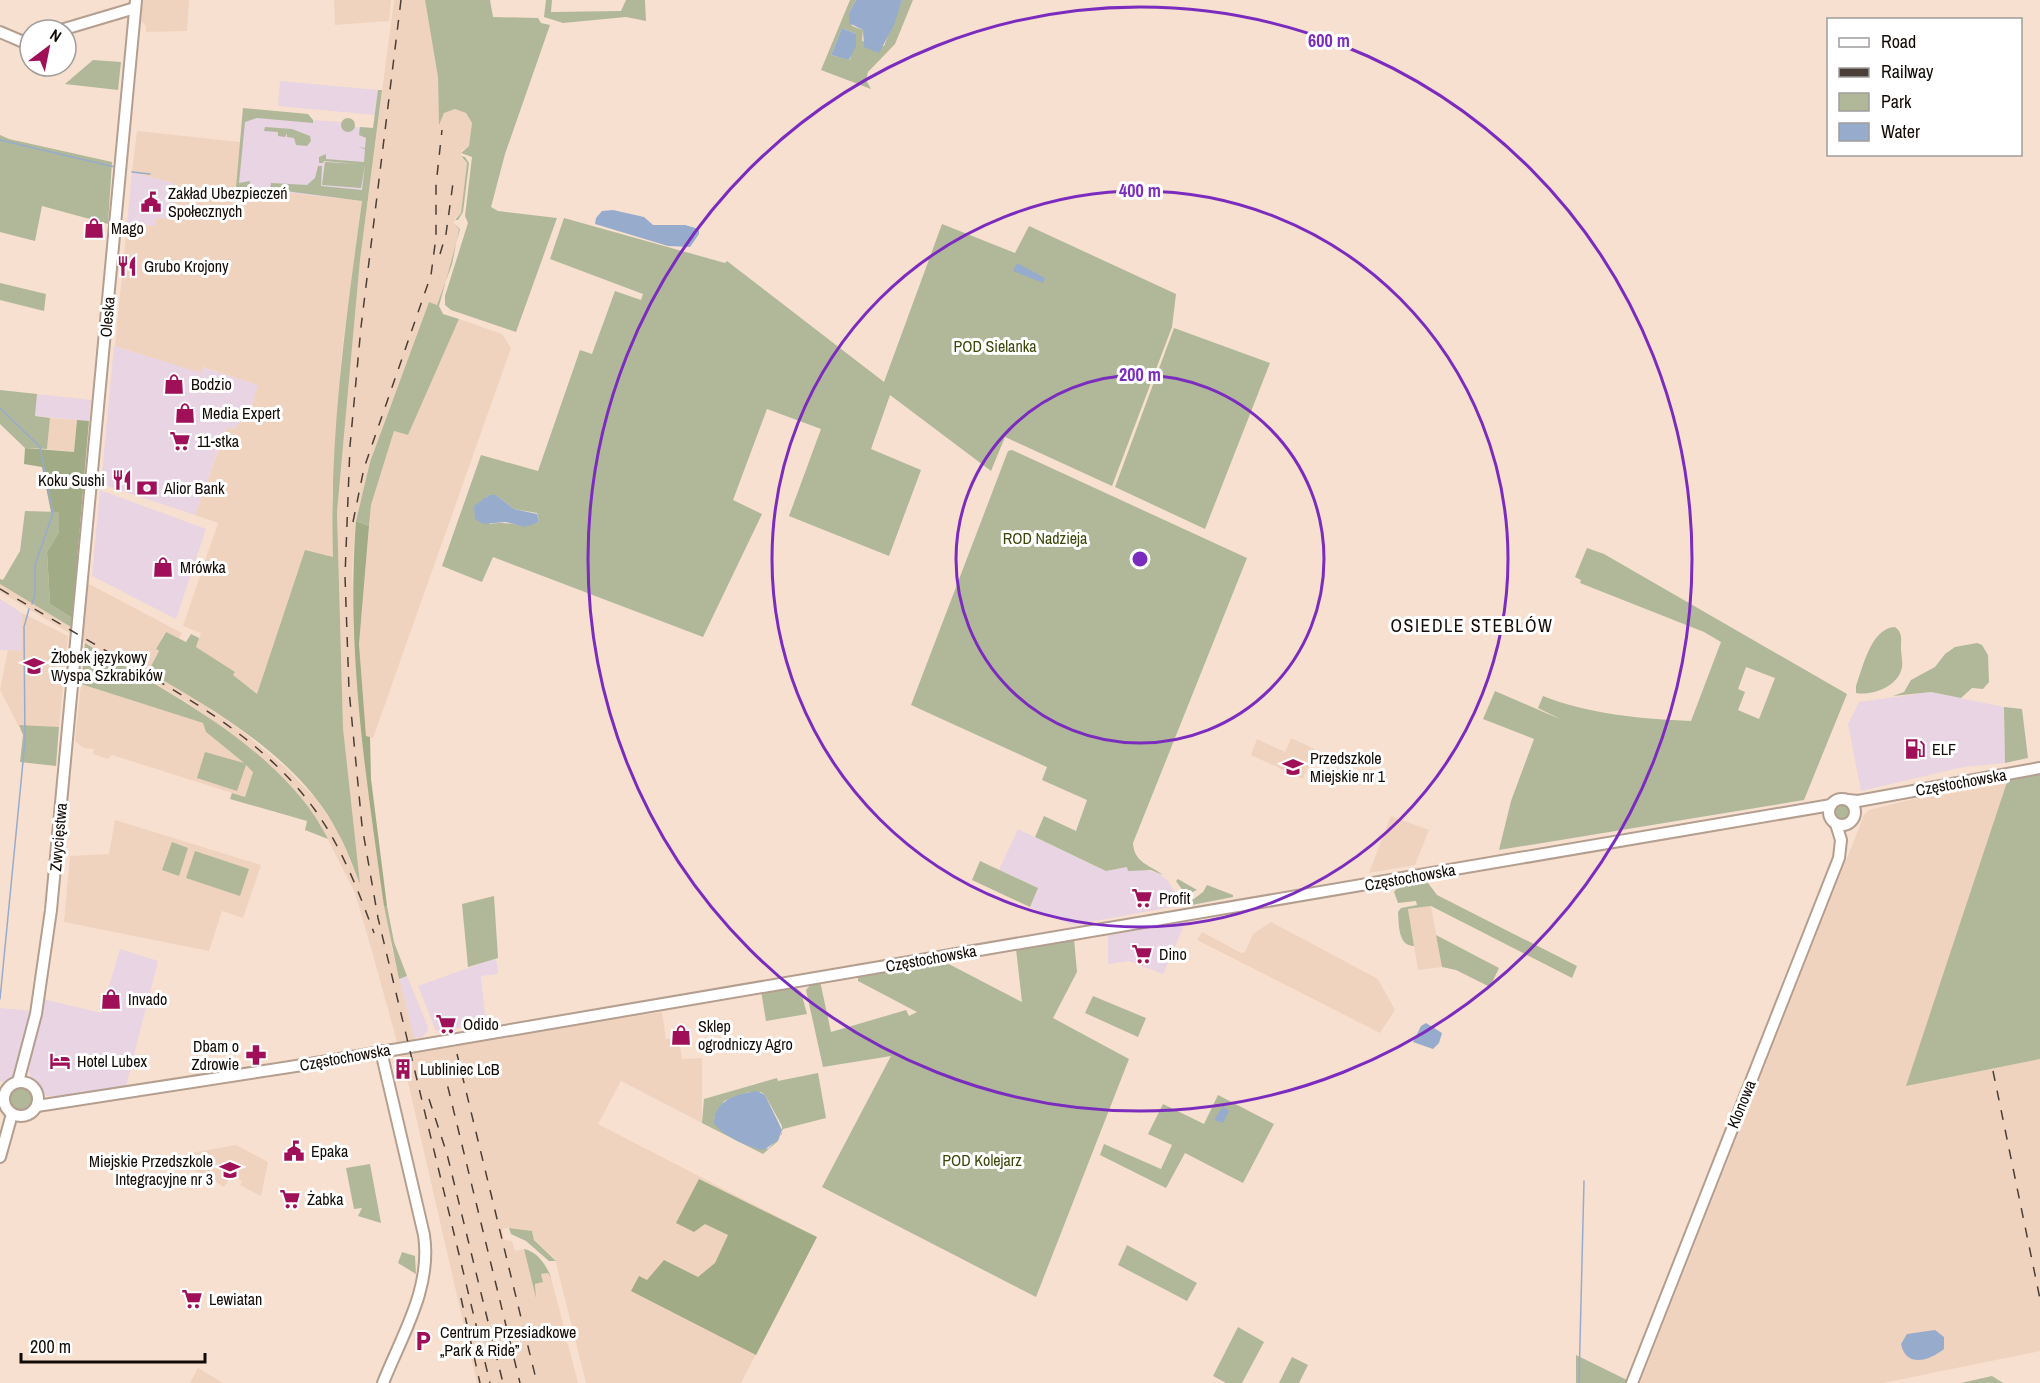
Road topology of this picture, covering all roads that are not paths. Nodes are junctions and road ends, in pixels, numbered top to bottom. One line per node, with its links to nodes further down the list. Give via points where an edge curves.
1 (136, 4): 2 (street); 5 (street, Oleska)
2 (78, 24)
3 (0, 32): 4 (street)
4 (18, 40)
5 (77, 633): 12 (street, Zwycięstwa, via 51,910)
6 (2040, 768): 7 (street, Częstochowska)
7 (1883, 795): 8 (street, Częstochowska); 10 (street, Częstochowska)
8 (1848, 800): 9 (street, Częstochowska, via 1836,800); 10 (street, via 1854,806)
9 (1832, 815): 10 (street, Częstochowska); 11 (street, Klonowa, via 1841,840); 13 (street, Częstochowska, via 1793,811)
10 (1852, 819): 11 (street)
11 (1839, 858): 22 (street, Klonowa)
12 (31, 1040): 14 (street, Zwycięstwa); 15 (street, Zwycięstwa)
13 (381, 1051): 17 (street, Częstochowska); 21 (street, via 424,1235 426,1269 419,1297)
14 (18, 1082): 15 (street); 19 (street, via 7,1089)
15 (30, 1084): 16 (street)
16 (37, 1093): 17 (street, Częstochowska); 18 (street)
17 (67, 1102): 18 (street, Częstochowska)
18 (37, 1106): 19 (street, via 26,1115)
19 (5, 1107): 20 (street)
20 (0, 1157)
21 (383, 1383)
22 (1632, 1383)

